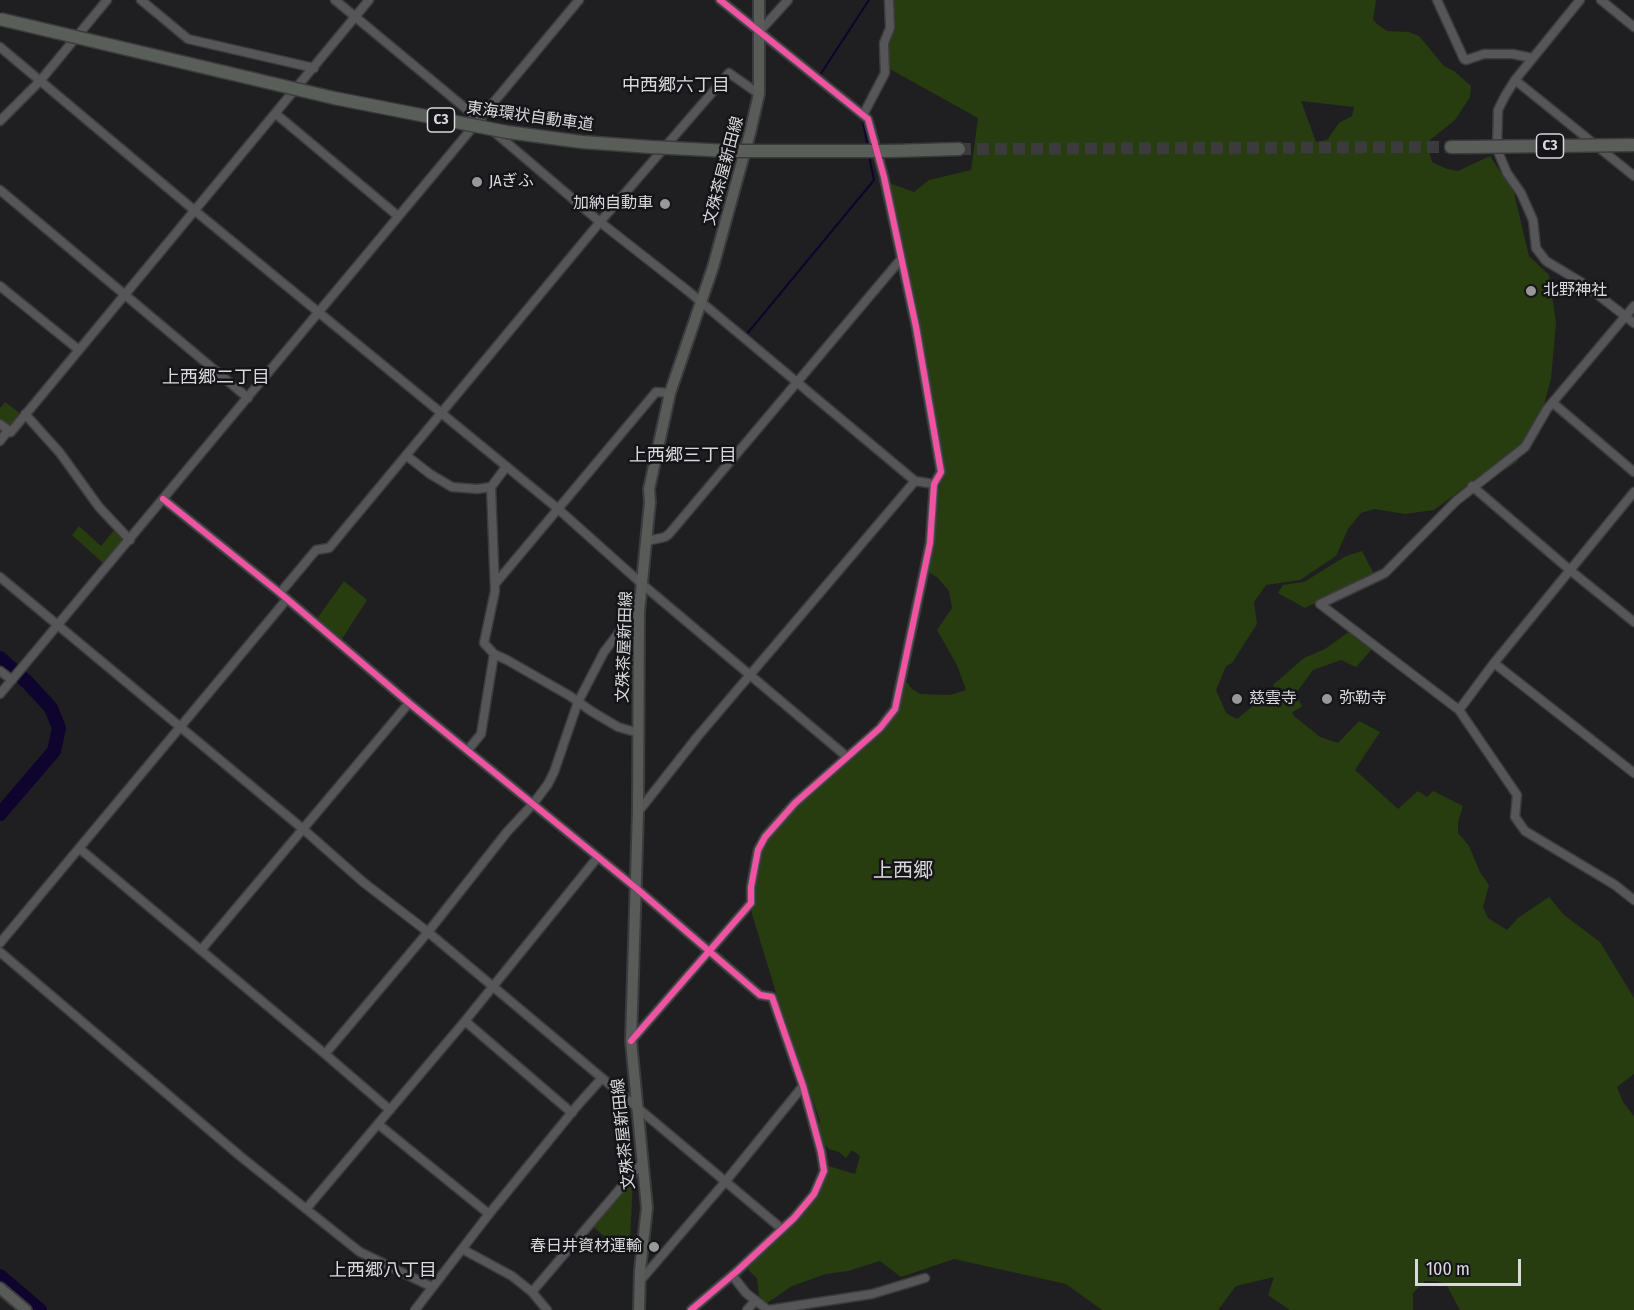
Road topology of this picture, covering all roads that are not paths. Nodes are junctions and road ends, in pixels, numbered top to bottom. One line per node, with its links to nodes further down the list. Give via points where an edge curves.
1 (107, 0): 21 (street)
2 (141, 0): 19 (street, via 188,39)
3 (335, 0): 13 (street)
4 (369, 0): 13 (street)
5 (579, 0): 25 (street)
6 (720, 0): 16 (street)
7 (759, 0): 16 (main road, 文殊茶屋新田線)
8 (788, 0): 16 (street)
9 (889, 0): 24 (street, via 885,73)
10 (1437, 0): 18 (street, via 1464,59 1484,54)
11 (1580, 0): 18 (street)
12 (1601, 0): 15 (street)
13 (356, 17): 19 (street); 25 (street)
14 (0, 19): 29 (highway, 東海環状自動車道 / C3, bridge, via 334,98 507,132 582,142 728,151)
15 (1634, 27)
16 (759, 32): 22 (main road, 文殊茶屋新田線); 24 (street)
17 (0, 47): 21 (street)
18 (1532, 58): 20 (street)
19 (314, 68): 23 (street)
20 (1515, 80): 30 (street); 41 (street, via 1498,110 1497,149 1533,220 1536,248 1546,261)
21 (40, 81): 26 (street); 32 (street)
22 (759, 94): 34 (street, via 729,73); 38 (main road, 文殊茶屋新田線)
23 (276, 114): 32 (street); 33 (street)
24 (863, 115): 35 (street, via 868,119 884,177)
25 (480, 120): 33 (street); 34 (street)
26 (0, 121)
27 (1634, 145): 28 (highway, C3, bridge)
28 (1451, 147)
29 (959, 149)
30 (1634, 176)
31 (0, 190): 37 (street)
32 (194, 210): 37 (street); 40 (street)
33 (398, 216): 40 (street)
34 (600, 222): 38 (street); 48 (street)
35 (901, 259): 44 (street); 57 (street, via 941,472)
36 (0, 286): 43 (street)
37 (124, 295): 43 (street); 46 (street)
38 (701, 304): 44 (street); 45 (main road, 文殊茶屋新田線)
39 (1634, 306): 41 (street)
40 (319, 313): 46 (street); 48 (street)
41 (1626, 317): 42 (street); 47 (street)
42 (1634, 323)
43 (79, 350): 49 (street)
44 (797, 383): 56 (street); 64 (street, via 669,534)
45 (670, 393): 62 (street, via 656,392); 64 (main road, 文殊茶屋新田線, via 649,489)
46 (248, 398): 61 (street)
47 (1552, 403): 55 (street); 58 (street, via 1525,447)
48 (442, 413): 53 (street); 54 (street)
49 (25, 414): 51 (street); 63 (street)
50 (0, 424): 51 (street)
51 (10, 432): 52 (street)
52 (0, 441)
53 (407, 456): 59 (street, via 452,487); 69 (street, via 329,548 316,550)
54 (506, 467): 59 (street); 62 (street)
55 (1634, 472)
56 (915, 481): 57 (street); 75 (street)
57 (934, 484): 84 (street, via 930,543 895,709 880,728)
58 (1472, 486): 65 (street); 80 (street, via 1385,573 1320,604)
59 (491, 487): 67 (street)
60 (1634, 492): 65 (street)
61 (163, 499): 63 (street); 69 (street)
62 (557, 508): 67 (street); 68 (street)
63 (130, 540): 71 (street)
64 (647, 541): 68 (main road, 文殊茶屋新田線)
65 (1571, 571): 70 (street); 73 (street)
66 (0, 577): 71 (street)
67 (495, 584): 72 (street, via 484,643)
68 (642, 584): 75 (street); 78 (street, via 630,618 604,652); 82 (main road, 文殊茶屋新田線)
69 (284, 596): 79 (street); 81 (street)
70 (1634, 622)
71 (59, 626): 76 (street); 81 (street)
72 (494, 654): 78 (street); 83 (street, via 481,734)
73 (1494, 663): 80 (street); 85 (street)
74 (0, 670): 76 (street)
75 (750, 675): 84 (street); 87 (street)
76 (13, 679): 77 (street)
77 (0, 694)
78 (578, 702): 82 (street, via 618,728); 86 (street, via 554,772)
79 (410, 703): 83 (street); 88 (street)
80 (1459, 710): 92 (street, via 1517,795 1515,817 1525,831)
81 (181, 728): 88 (street); 89 (street)
82 (639, 733): 87 (main road, 文殊茶屋新田線)
83 (468, 750): 86 (street)
84 (846, 756): 96 (street, via 765,837 758,850 751,903)
85 (1634, 773)
86 (533, 804): 90 (street); 93 (street)
87 (638, 812): 91 (main road, 文殊茶屋新田線)
88 (303, 829): 93 (street); 95 (street)
89 (80, 849): 94 (street); 95 (street)
90 (597, 858): 91 (street); 98 (street)
91 (636, 888): 96 (street); 100 (main road, 文殊茶屋新田線)
92 (1634, 900)
93 (428, 932): 98 (street); 101 (street)
94 (0, 943)
95 (201, 950): 101 (street)
96 (709, 950): 100 (street); 103 (street, via 760,994 772,997)
97 (0, 952): 110 (street)
98 (492, 986): 99 (street); 102 (street)
99 (465, 1020): 105 (street); 106 (street)
100 (631, 1041): 104 (main road, 文殊茶屋新田線)
101 (325, 1054): 105 (street)
102 (602, 1078): 104 (street); 106 (street)
103 (803, 1086): 109 (street); 112 (street, via 824,1171 814,1194)
104 (636, 1107): 108 (main road, 文殊茶屋新田線); 109 (street)
105 (390, 1110): 107 (street)
106 (572, 1113): 111 (street)
107 (378, 1124): 110 (street); 111 (street)
108 (641, 1164): 116 (main road, 文殊茶屋新田線, via 647,1208); 119 (street)
109 (725, 1182): 112 (street); 116 (street)
110 (306, 1209): 117 (street, via 360,1252)
111 (489, 1214): 113 (street)
112 (782, 1229): 114 (street)
113 (462, 1249): 117 (street); 119 (street, via 512,1276)
114 (732, 1275): 120 (street); 125 (street)
115 (926, 1278): 127 (street, via 872,1294)
116 (640, 1281): 124 (main road, 文殊茶屋新田線)
117 (432, 1287): 122 (street)
118 (0, 1288): 121 (main road)
119 (532, 1292): 123 (street)
120 (755, 1301): 126 (street); 127 (street, via 768,1310)
121 (26, 1310)
122 (415, 1310)
123 (547, 1310)
124 (639, 1310)
125 (691, 1310)
126 (747, 1310)
127 (781, 1310)

